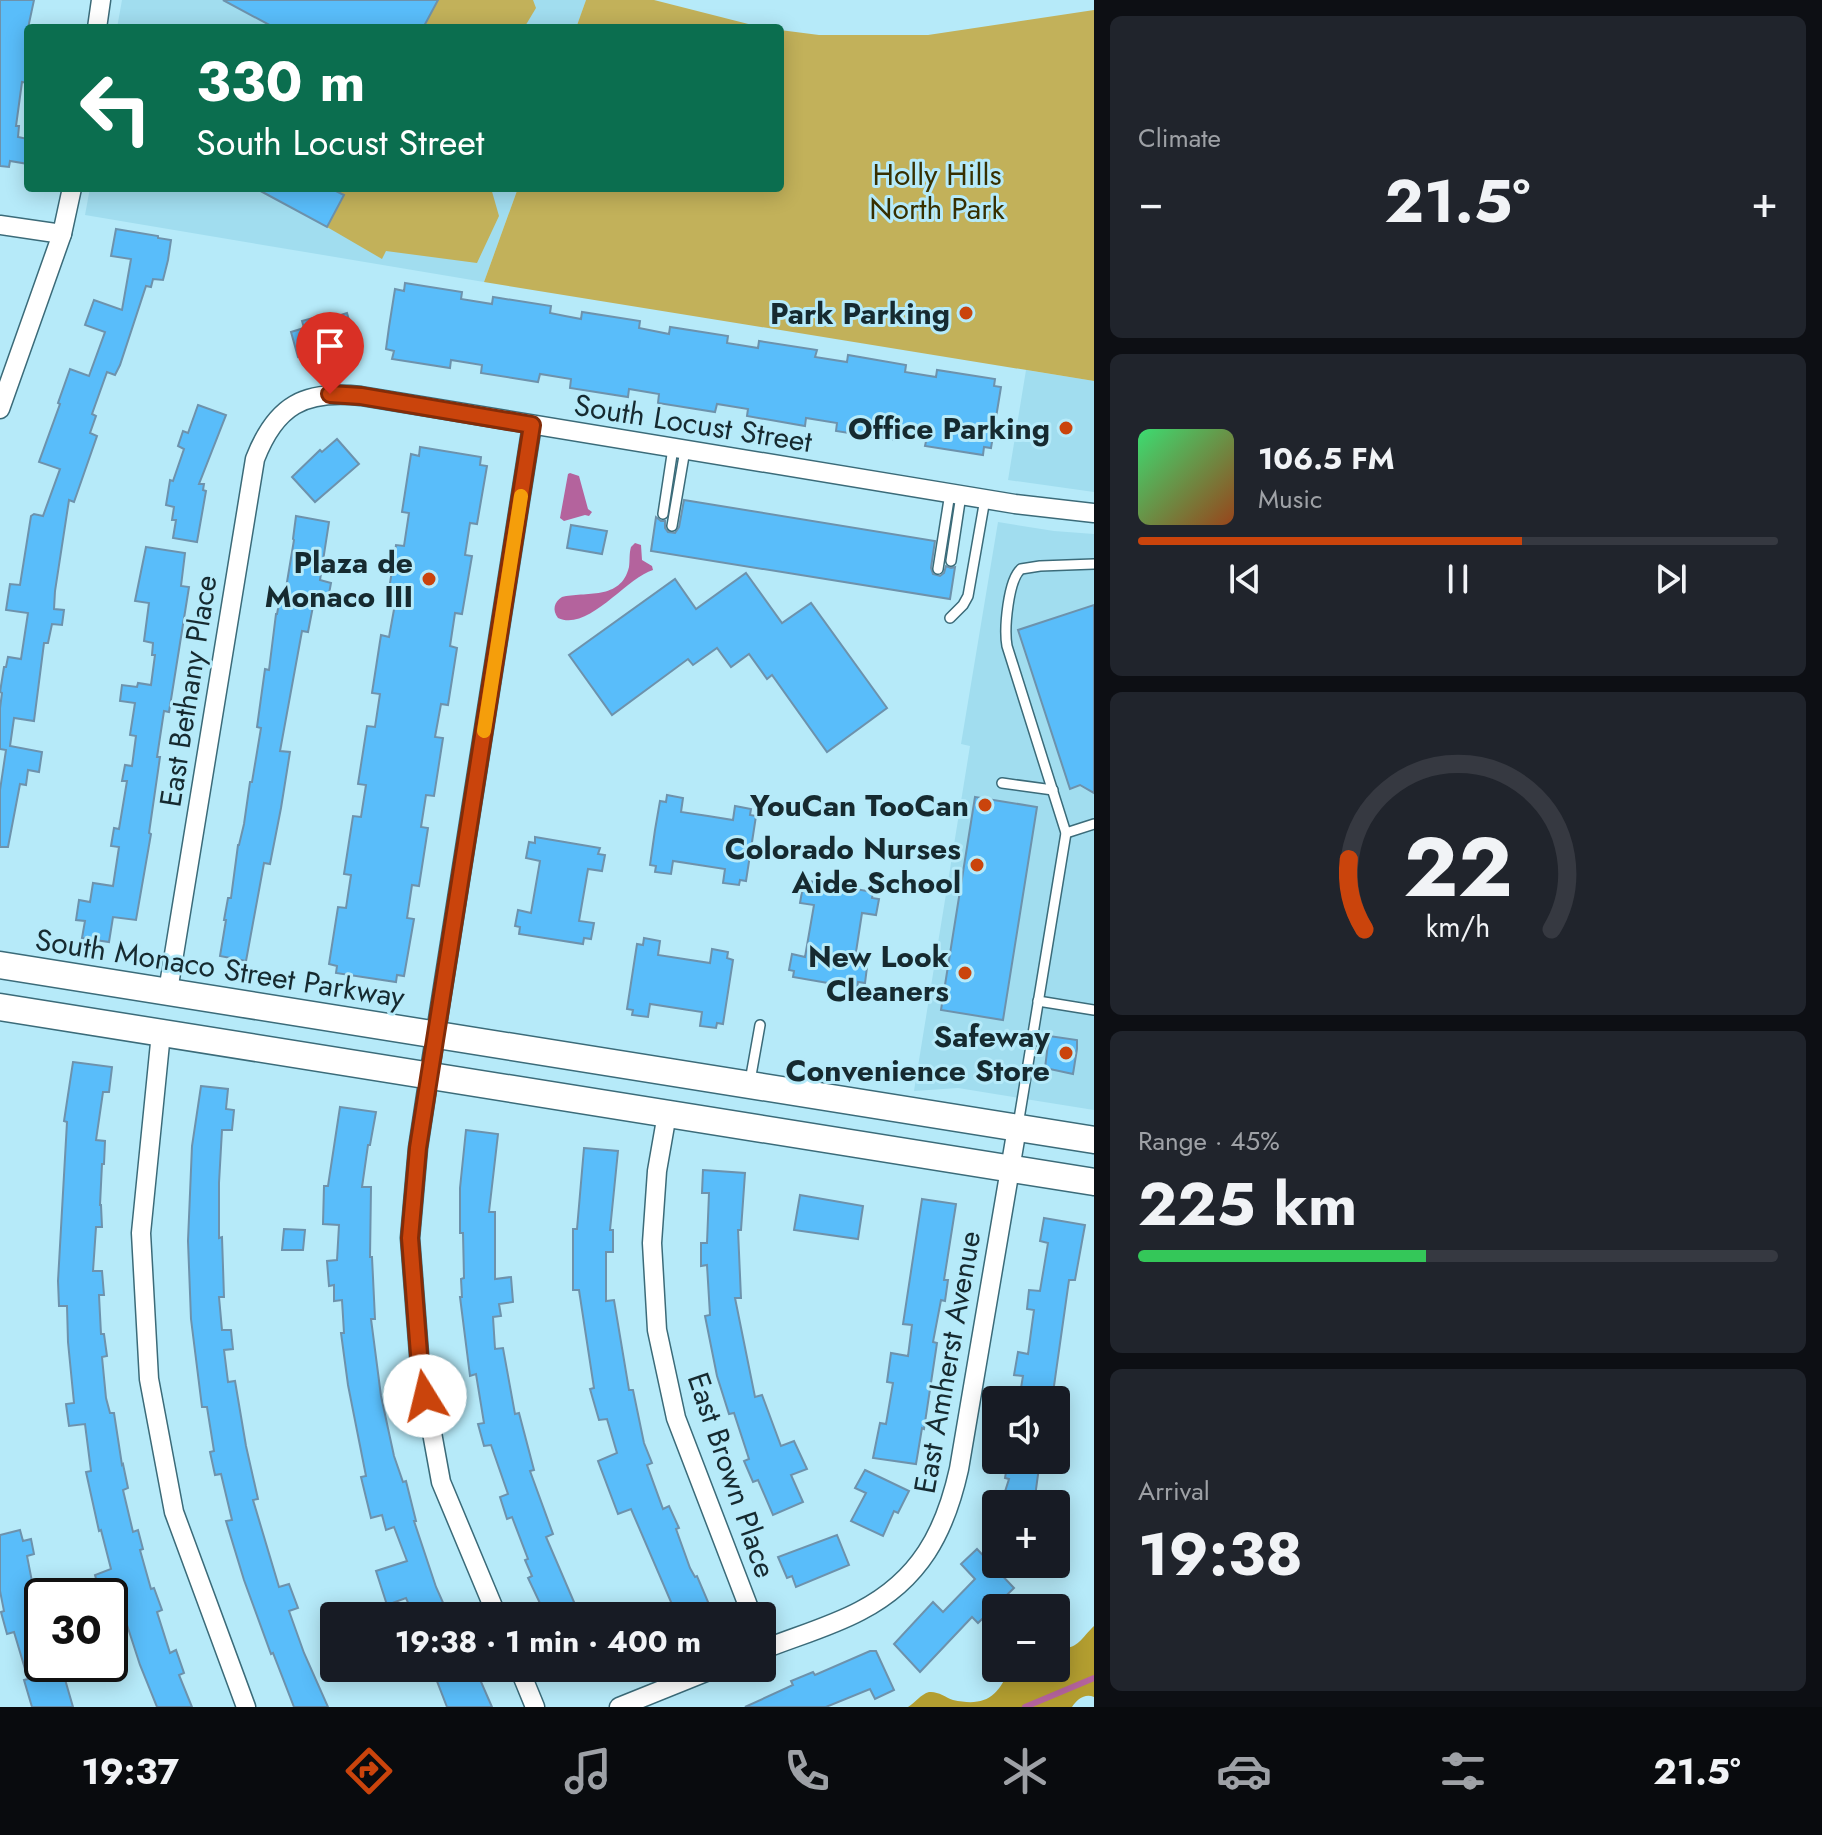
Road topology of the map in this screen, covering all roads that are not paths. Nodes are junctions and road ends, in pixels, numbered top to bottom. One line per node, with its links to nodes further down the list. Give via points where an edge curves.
1 (101, 0): 2 (street)
2 (98, 24)
3 (71, 192): 5 (street)
4 (0, 225): 5 (street)
5 (62, 234): 6 (street)
6 (0, 409)
7 (287, 411): 8 (street, South Locust Street, via 314,396 342,394); 24 (street, East Bethany Place, via 263,439 250,482)
8 (532, 425): 9 (street, South Locust Street); 30 (street)
9 (679, 449): 10 (street, South Locust Street); 13 (lane); 14 (lane)
10 (956, 494): 11 (street, South Locust Street); 15 (lane); 17 (lane)
11 (985, 499): 12 (street, South Locust Street); 18 (lane, via 969,594)
12 (1094, 513)
13 (663, 514)
14 (672, 526)
15 (951, 561)
16 (1094, 564): 20 (lane, via 1021,569 1014,578 1005,637)
17 (938, 569)
18 (950, 618)
19 (1002, 783): 20 (lane)
20 (1053, 790): 22 (lane)
21 (1094, 824): 22 (lane)
22 (1066, 833): 25 (lane)
23 (0, 965): 24 (main road, South Monaco Street Parkway)
24 (168, 991): 30 (main road, South Monaco Street Parkway)
25 (1038, 1001): 27 (lane); 34 (lane)
26 (0, 1007): 29 (main road)
27 (1094, 1010)
28 (760, 1025): 32 (lane)
29 (161, 1033): 31 (main road); 43 (street, via 141,1233 149,1379 174,1512)
30 (436, 1035): 31 (street); 32 (main road, South Monaco Street Parkway)
31 (429, 1076): 33 (main road); 38 (street, via 410,1238 420,1367 441,1482)
32 (749, 1086): 34 (main road, South Monaco Street Parkway)
33 (667, 1114): 36 (main road); 39 (street, East Brown Place, via 652,1243 657,1330 676,1418)
34 (1017, 1128): 35 (main road, South Monaco Street Parkway); 36 (street, East Amherst Avenue)
35 (1094, 1140)
36 (1010, 1169): 37 (main road); 40 (street, East Amherst Avenue, via 959,1469 941,1529 904,1581 882,1599)
37 (1094, 1182)
38 (491, 1602)
39 (747, 1602)
40 (776, 1642)
41 (525, 1682): 44 (street)
42 (681, 1682): 45 (street)
43 (246, 1707)
44 (535, 1707)
45 (619, 1707)

